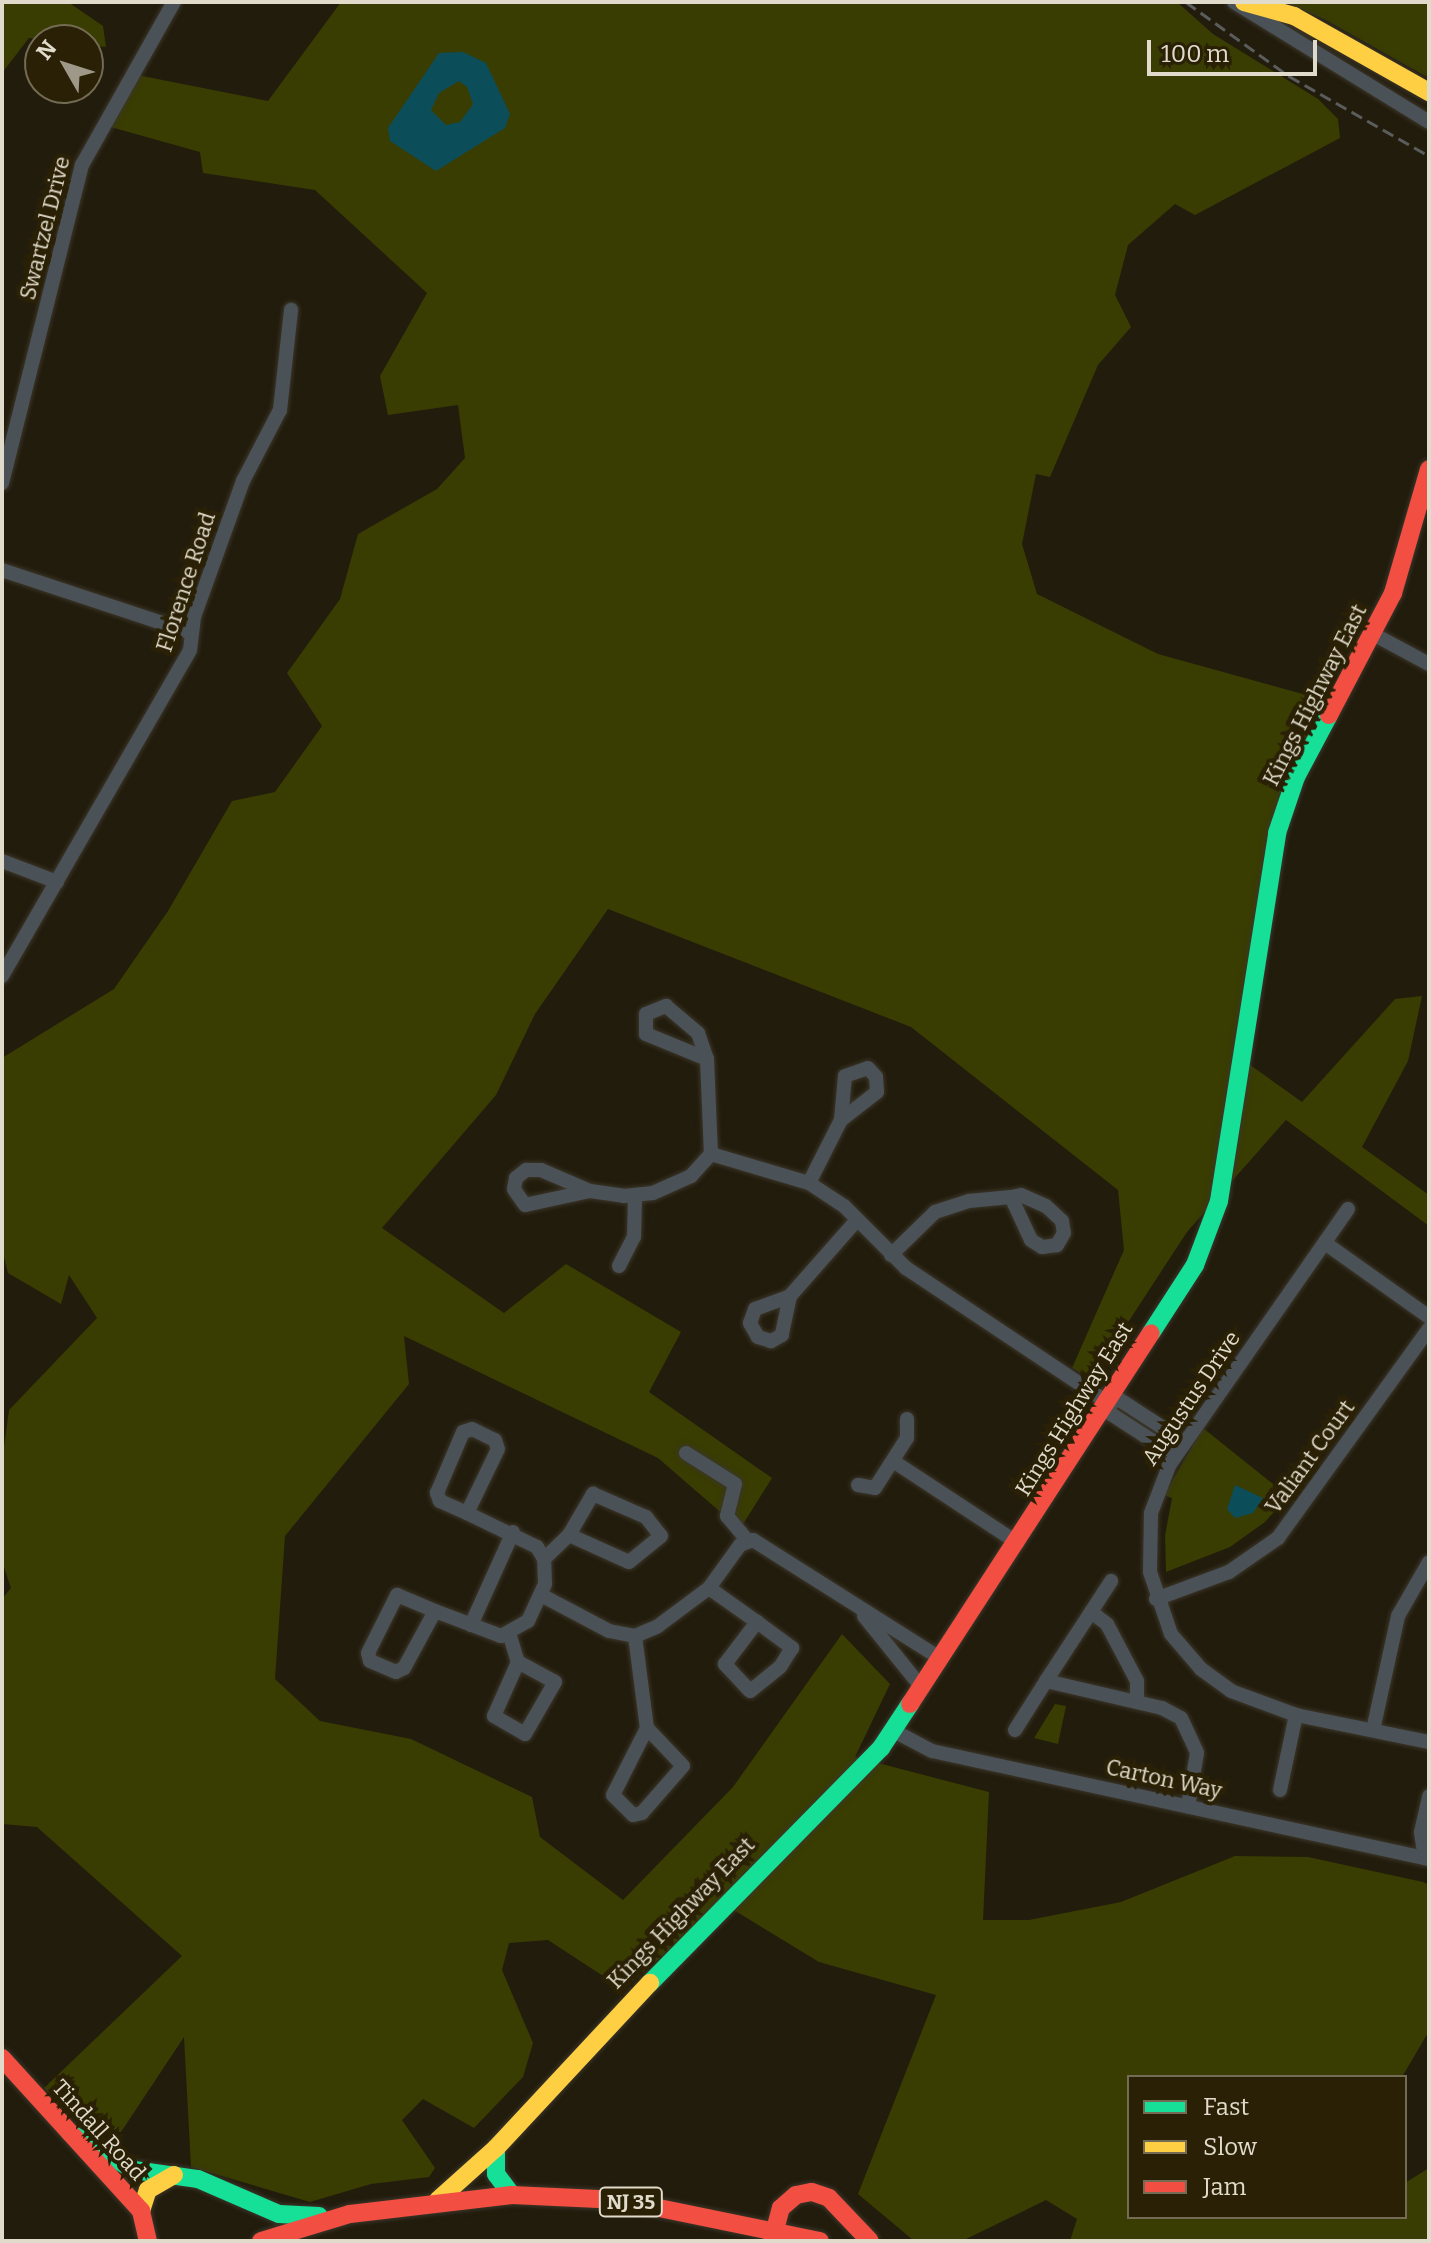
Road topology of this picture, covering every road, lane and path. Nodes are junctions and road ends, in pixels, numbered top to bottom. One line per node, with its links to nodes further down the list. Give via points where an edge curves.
1 (174, 2): 8 (street, Swartzel Drive, via 82,165)
2 (1234, 2): 5 (street)
3 (1244, 2): 4 (main road, via 1294,16)
4 (1429, 92)
5 (1429, 122)
6 (291, 310): 10 (street, Florence Road, via 280,410 243,481)
7 (1429, 469): 11 (main road, Kings Highway East, via 1401,569)
8 (2, 483)
9 (2, 570): 10 (street)
10 (190, 632): 14 (street, Florence Road, via 190,650)
11 (1373, 634): 12 (street); 31 (main road, Kings Highway East, via 1296,777 1277,833 1213,1222 1195,1265)
12 (1429, 664)
13 (2, 861): 14 (street)
14 (57, 882): 15 (street, Florence Road)
15 (2, 976)
16 (707, 1059): 16 (street, via 698,1033 683,1016 660,1005 646,1014 643,1027 651,1039 684,1046); 18 (street)
17 (841, 1120): 19 (street)
18 (711, 1154): 19 (street); 21 (street, via 679,1183)
19 (809, 1183): 24 (street)
20 (590, 1191): 20 (street, via 533,1169 520,1173 514,1189 519,1200 531,1206); 21 (street)
21 (635, 1196): 27 (street, via 634,1237)
22 (1011, 1197): 26 (street, via 969,1201 935,1212)
23 (1348, 1209): 25 (street, Augustus Drive)
24 (857, 1220): 26 (street); 28 (street)
25 (1325, 1243): 29 (street); 33 (street, Augustus Drive)
26 (891, 1255): 31 (street)
27 (619, 1266)
28 (790, 1296)
29 (1429, 1317)
30 (1429, 1329): 47 (street, Valiant Court, via 1278,1538 1229,1572)
31 (1107, 1402): 33 (street, via 1120,1400 1174,1435); 41 (main road, Kings Highway East)
32 (907, 1419): 35 (street, via 907,1438)
33 (1180, 1449): 47 (street, Augustus Drive, via 1159,1487 1149,1526)
34 (686, 1453): 40 (street, via 735,1484 727,1516)
35 (893, 1461): 36 (street, via 875,1488); 41 (street)
36 (858, 1485)
37 (467, 1513): 37 (street, via 498,1449 495,1440 472,1429 463,1432 437,1493 440,1501); 38 (street)
38 (513, 1532): 42 (street, via 537,1547); 52 (street)
39 (569, 1535): 39 (street, via 593,1494 646,1517 661,1530 629,1562); 42 (street)
40 (746, 1539): 45 (street); 48 (street)
41 (1018, 1543): 55 (main road, Kings Highway East)
42 (544, 1559): 46 (street)
43 (1429, 1562): 63 (street, via 1398,1616)
44 (1111, 1581): 50 (street)
45 (709, 1588): 51 (street); 54 (street, via 658,1626)
46 (541, 1595): 53 (street, via 528,1621); 54 (street, via 609,1631)
47 (1156, 1599): 60 (street, Augustus Drive, via 1171,1634 1211,1677 1242,1697)
48 (859, 1609): 55 (street); 58 (street)
49 (435, 1611): 49 (street, via 401,1671 368,1658 394,1596); 52 (street)
50 (1091, 1612): 57 (street); 59 (street, via 1107,1624 1137,1681)
51 (757, 1622): 51 (street, via 792,1648 780,1667 750,1691 726,1668 725,1659)
52 (471, 1625): 53 (street)
53 (509, 1633): 56 (street)
54 (635, 1636): 61 (street)
55 (941, 1659): 58 (main road, Kings Highway East)
56 (518, 1662): 56 (street, via 555,1682 525,1734 494,1716)
57 (1046, 1681): 59 (street); 62 (street)
58 (922, 1688): 64 (main road, Kings Highway East)
59 (1137, 1702): 68 (street, via 1172,1712 1189,1728 1197,1760)
60 (1296, 1715): 63 (street, Augustus Drive); 66 (street)
61 (647, 1728): 61 (street, via 683,1766 642,1813 633,1815 613,1795)
62 (1015, 1730)
63 (1373, 1730): 65 (street, Augustus Drive)
64 (894, 1731): 68 (street, Carton Way, via 932,1751); 72 (main road, Kings Highway East, via 868,1764 630,2001)
65 (1429, 1742)
66 (1280, 1790)
67 (1429, 1796): 69 (street, via 1421,1832)
68 (1188, 1806): 69 (street, Carton Way)
69 (1428, 1856)
70 (2, 2058): 71 (main road, Tindall Road)
71 (70, 2133): 73 (main road, via 119,2165); 76 (main road, Tindall Road)
72 (496, 2148): 74 (main road, via 496,2174); 75 (main road, Kings Highway East)
73 (174, 2175): 76 (main road, via 148,2190); 77 (main road, via 209,2183 279,2214)
74 (512, 2195): 75 (main road, NJ 35); 78 (main road, NJ 35, via 620,2200)
75 (438, 2200): 77 (main road, NJ 35)
76 (141, 2211): 80 (main road, Tindall Road)
77 (350, 2214): 81 (main road, NJ 35)
78 (724, 2219): 79 (main road, NJ 35); 82 (main road)
79 (774, 2236): 83 (main road, NJ 35); 84 (main road, via 788,2201 812,2192 829,2198)
80 (148, 2241)
81 (261, 2241)
82 (739, 2241)
83 (820, 2241)
84 (870, 2241)

